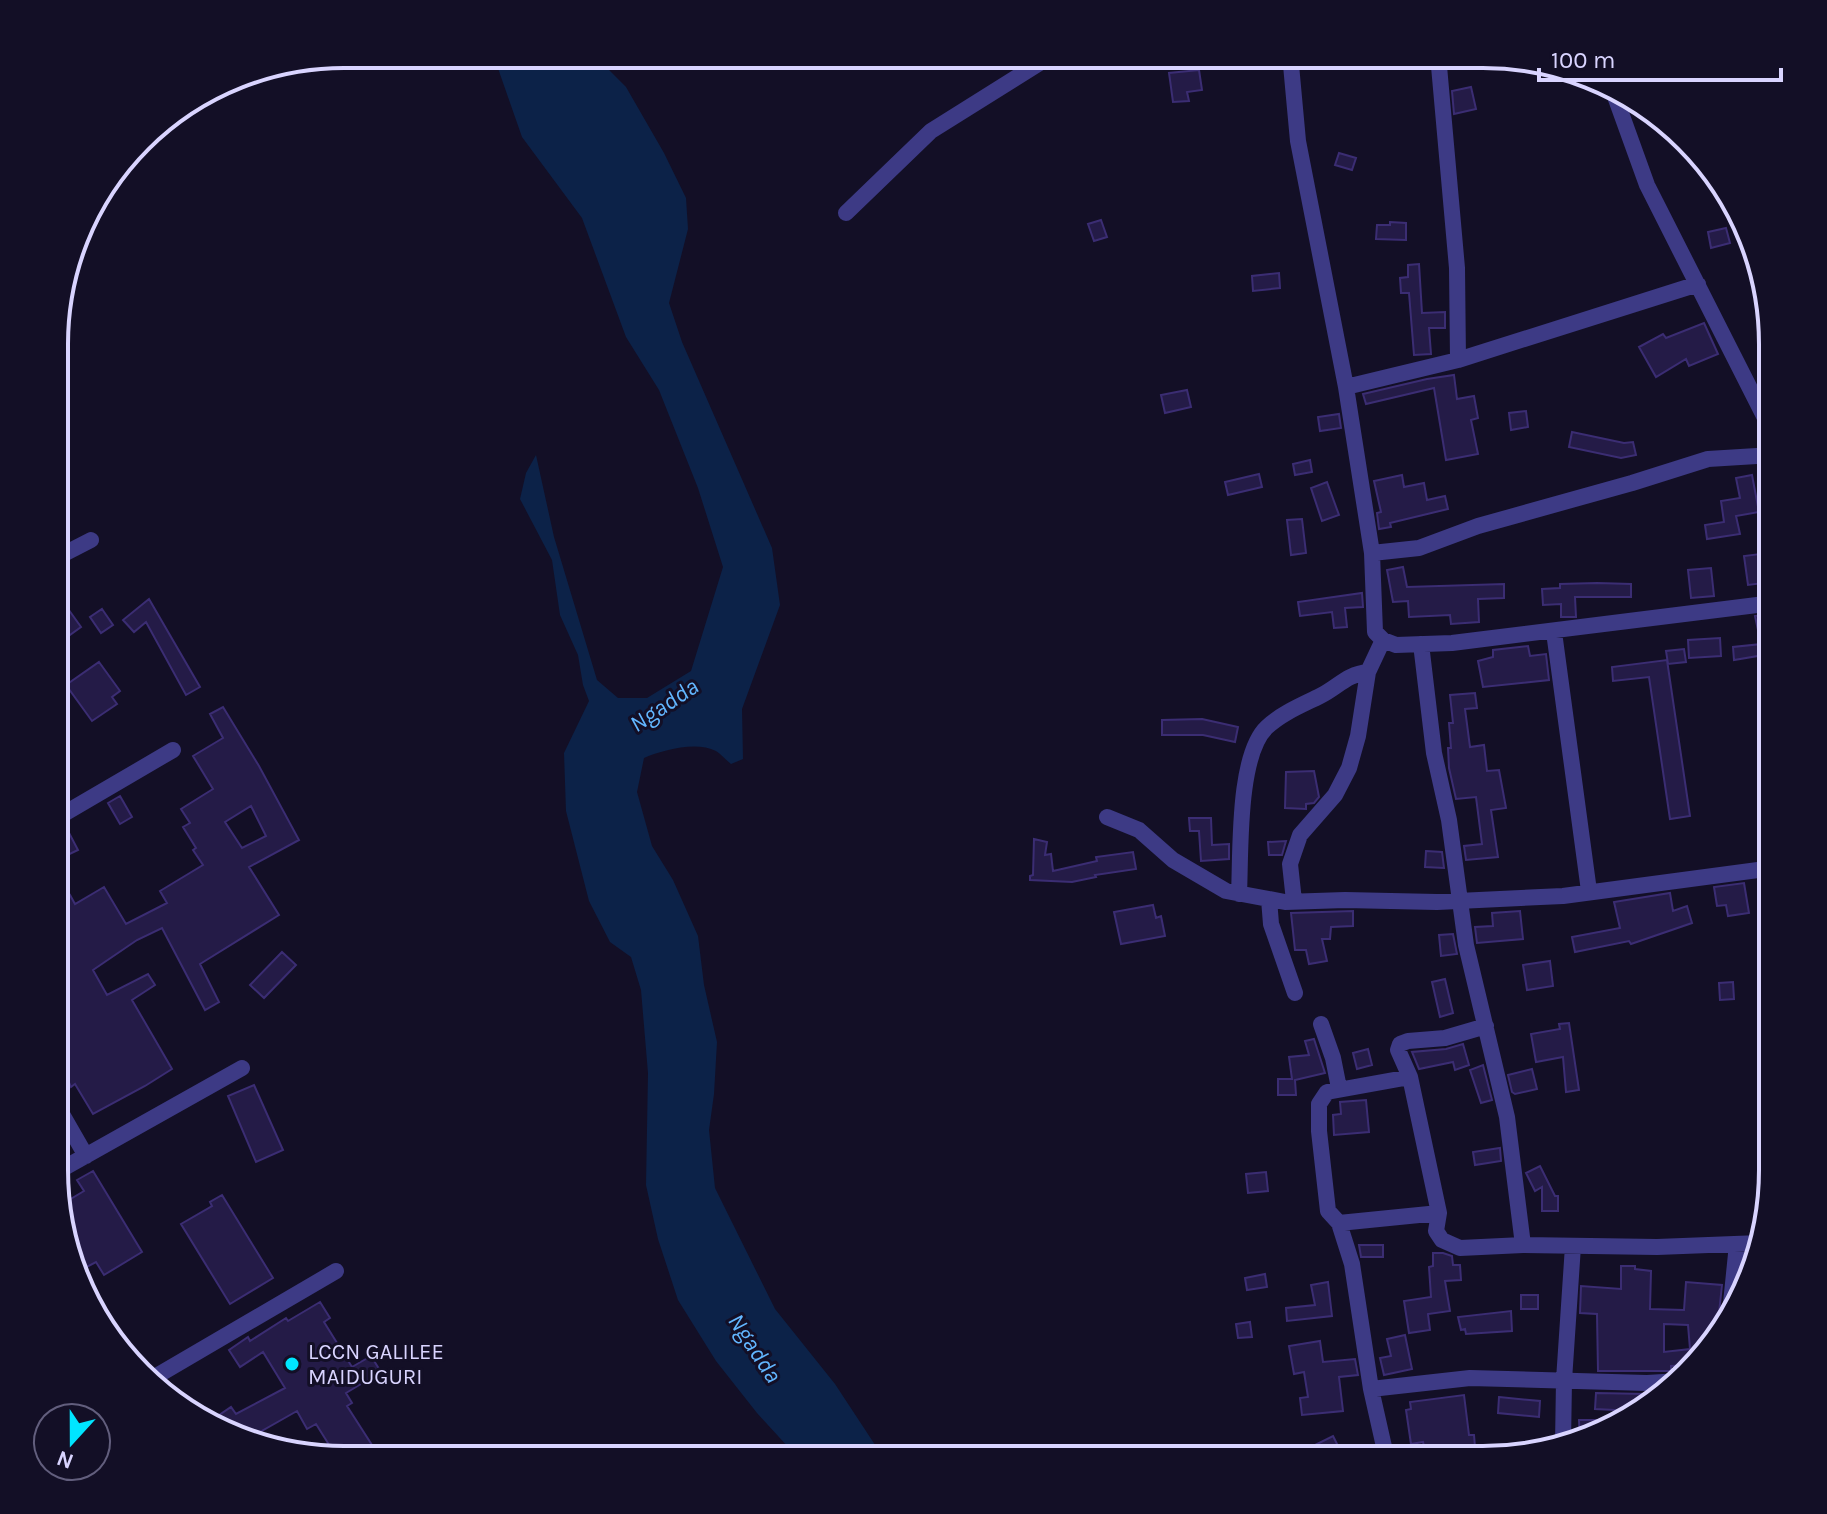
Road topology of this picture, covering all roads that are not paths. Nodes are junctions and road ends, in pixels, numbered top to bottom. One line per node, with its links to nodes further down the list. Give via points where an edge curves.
1 (1031, 69): 5 (street, via 931,131)
2 (1291, 69): 8 (street, via 1298,141)
3 (1439, 69): 7 (street, via 1457,268)
4 (1618, 103): 6 (street, via 1647,185)
5 (846, 213)
6 (1698, 284): 7 (street); 9 (street)
7 (1458, 360): 8 (street)
8 (1346, 387): 13 (street)
9 (1758, 404)
10 (1758, 456): 13 (street, via 1708,459 1419,548)
11 (91, 540): 12 (street)
12 (68, 552)
13 (1372, 553): 16 (street, via 1375,632)
14 (1758, 605): 15 (street)
15 (1554, 632): 17 (street); 23 (street)
16 (1383, 640): 17 (street); 18 (street)
17 (1421, 644): 27 (street)
18 (1368, 672): 24 (street, via 1352,674 1283,715 1256,742 1243,795); 26 (street, via 1349,768 1335,795 1300,835 1290,864)
19 (173, 750): 20 (street)
20 (69, 811)
21 (1107, 817): 24 (street, via 1139,830 1173,860)
22 (1759, 870): 23 (street)
23 (1589, 891): 27 (street)
24 (1239, 894): 25 (street)
25 (1269, 899): 26 (street); 28 (street, via 1271,924)
26 (1294, 901): 27 (street)
27 (1458, 901): 30 (street)
28 (1295, 993)
29 (1321, 1024): 33 (street)
30 (1486, 1026): 32 (street, via 1400,1044); 41 (street, via 1507,1117)
31 (242, 1068): 35 (street)
32 (1410, 1077): 33 (street); 37 (street)
33 (1339, 1088): 38 (street, via 1322,1096 1319,1131 1328,1211)
34 (69, 1126): 35 (street)
35 (86, 1156): 36 (street)
36 (69, 1165)
37 (1439, 1213): 38 (street); 41 (street, via 1436,1231 1460,1248)
38 (1339, 1223): 48 (street, via 1352,1264)
39 (1737, 1244): 40 (street); 42 (street); 44 (street)
40 (1748, 1244)
41 (1523, 1245): 42 (street)
42 (1573, 1246): 46 (street)
43 (336, 1271): 45 (street)
44 (1732, 1289)
45 (159, 1374)
46 (1564, 1380): 47 (street); 48 (street, via 1470,1378); 49 (street)
47 (1660, 1381)
48 (1371, 1389): 50 (street)
49 (1563, 1434)
50 (1384, 1445)

